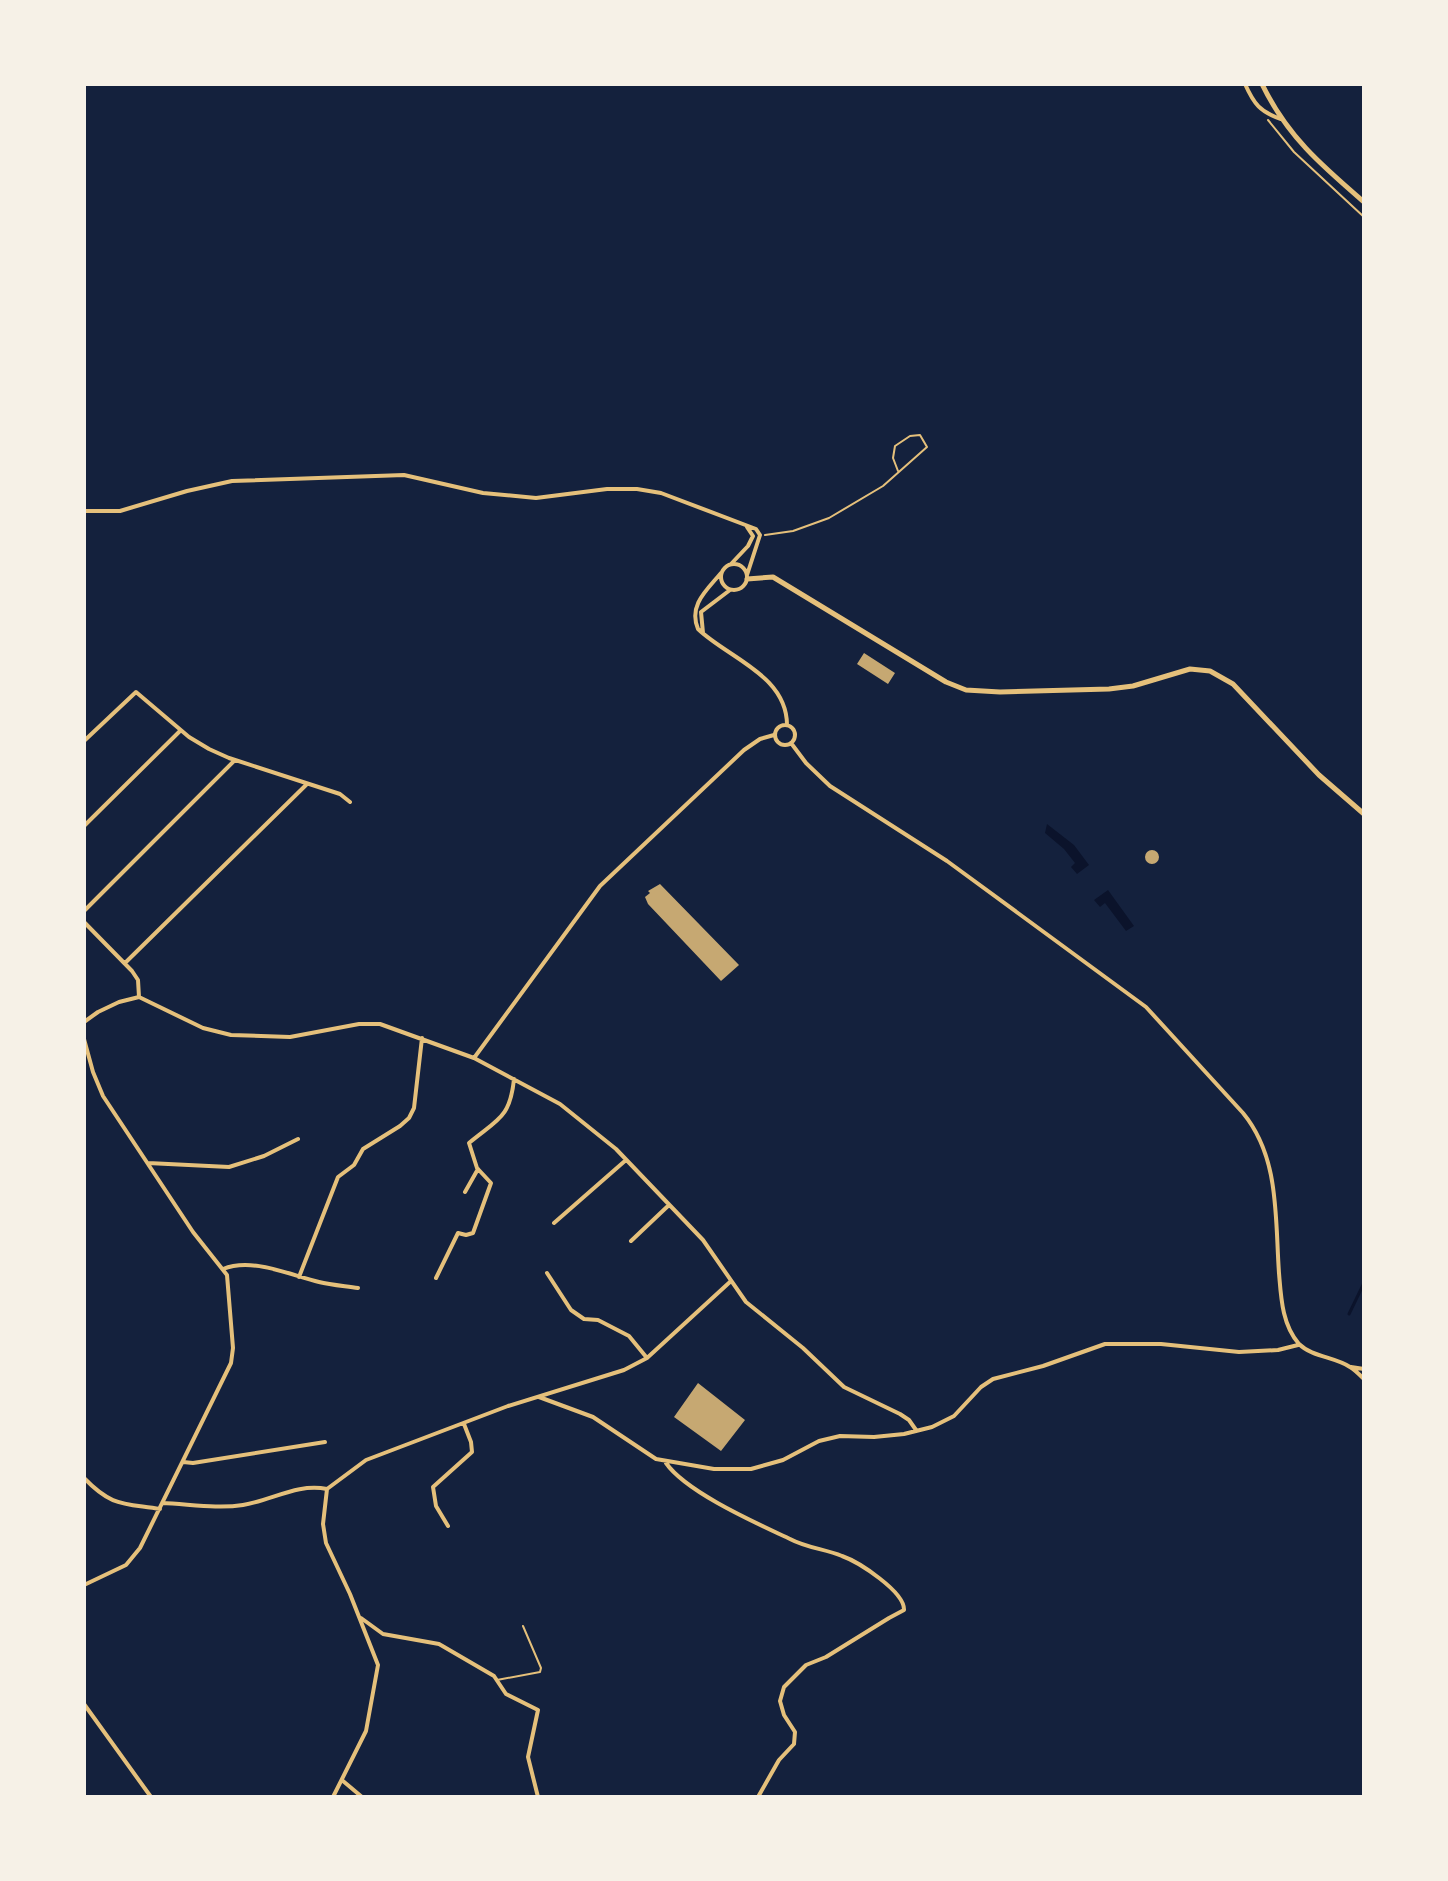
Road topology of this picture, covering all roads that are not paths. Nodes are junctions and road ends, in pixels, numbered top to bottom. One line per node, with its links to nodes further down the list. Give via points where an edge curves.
1 (1245, 84): 3 (street, via 1263,113)
2 (1262, 84): 3 (street)
3 (1281, 119): 4 (street, via 1314,159)
4 (1364, 202)
5 (84, 511): 6 (street, via 120,511 232,481 404,475 483,493 536,498 637,489)
6 (746, 525): 7 (street, via 753,536); 9 (street, via 760,535)
7 (731, 564): 8 (street); 9 (street, via 740,565)
8 (721, 573): 10 (street, via 722,584); 11 (street, via 695,610 695,622)
9 (747, 577): 10 (street, via 743,588); 20 (street, via 773,577 966,690 1109,689 1190,669 1210,671 1233,684 1319,775)
10 (730, 590): 11 (street, via 701,612)
11 (704, 635): 12 (street, via 773,687 787,713)
12 (787, 725): 14 (street); 16 (street, via 795,732)
13 (180, 731): 15 (street, via 140,694 132,694); 17 (street); 21 (street)
14 (774, 735): 16 (street, via 781,744); 29 (street, via 744,750 600,886)
15 (84, 741)
16 (791, 743): 45 (street, via 830,786 947,861 1146,1007 1243,1113 1267,1154 1282,1307)
17 (235, 760): 18 (street); 22 (street)
18 (307, 784): 19 (street); 24 (street)
19 (350, 802)
20 (1364, 814)
21 (84, 826)
22 (84, 911)
23 (84, 922): 24 (street)
24 (125, 963): 25 (street, via 138,980)
25 (139, 997): 26 (street); 27 (street, via 203,1028 231,1035 290,1037 380,1024)
26 (84, 1022)
27 (422, 1038): 29 (street); 41 (street, via 414,1108 338,1177)
28 (84, 1039): 33 (street, via 103,1096)
29 (474, 1058): 30 (street)
30 (514, 1079): 32 (street, via 560,1104); 34 (street, via 511,1104 469,1143)
31 (298, 1139): 33 (street, via 229,1167)
32 (626, 1160): 36 (street); 37 (street)
33 (148, 1163): 39 (street)
34 (478, 1169): 35 (street); 42 (street, via 491,1183 489,1193 473,1233 458,1233)
35 (465, 1192)
36 (669, 1205): 38 (street); 43 (street, via 703,1240)
37 (554, 1223)
38 (631, 1241)
39 (223, 1269): 41 (street, via 253,1265); 55 (street, via 231,1363)
40 (547, 1273): 46 (street, via 571,1310 629,1336)
41 (299, 1277): 44 (street)
42 (436, 1278)
43 (731, 1281): 46 (street); 52 (street, via 746,1302 844,1387 900,1414)
44 (358, 1288)
45 (1299, 1344): 47 (street); 52 (street, via 1239,1352 1105,1344 993,1379 946,1422)
46 (647, 1358): 50 (street)
47 (1350, 1367): 48 (street); 49 (street)
48 (1364, 1369)
49 (1364, 1379)
50 (539, 1397): 51 (street); 54 (street, via 593,1417)
51 (464, 1424): 57 (street, via 366,1460); 59 (street, via 472,1452 433,1487 436,1506)
52 (916, 1430): 54 (street, via 840,1436 751,1469)
53 (325, 1442): 55 (street)
54 (664, 1461): 70 (street, via 673,1475 722,1505 790,1540 864,1568 904,1603 900,1615 806,1665 784,1687 780,1701 795,1732 794,1744)
55 (183, 1462): 58 (street)
56 (84, 1478): 58 (street, via 114,1501)
57 (327, 1489): 58 (street, via 302,1487 231,1506); 61 (street, via 324,1536)
58 (162, 1506): 60 (street, via 132,1560)
59 (448, 1526)
60 (84, 1585)
61 (359, 1617): 63 (street, via 383,1634 439,1644); 65 (street, via 378,1674 366,1731)
62 (523, 1626): 63 (lane, via 540,1672)
63 (496, 1680): 69 (street, via 506,1694 538,1710 528,1757)
64 (84, 1704): 66 (street)
65 (343, 1781): 67 (street); 68 (street)
66 (151, 1797)
67 (333, 1797)
68 (362, 1797)
69 (538, 1797)
70 (758, 1797)

